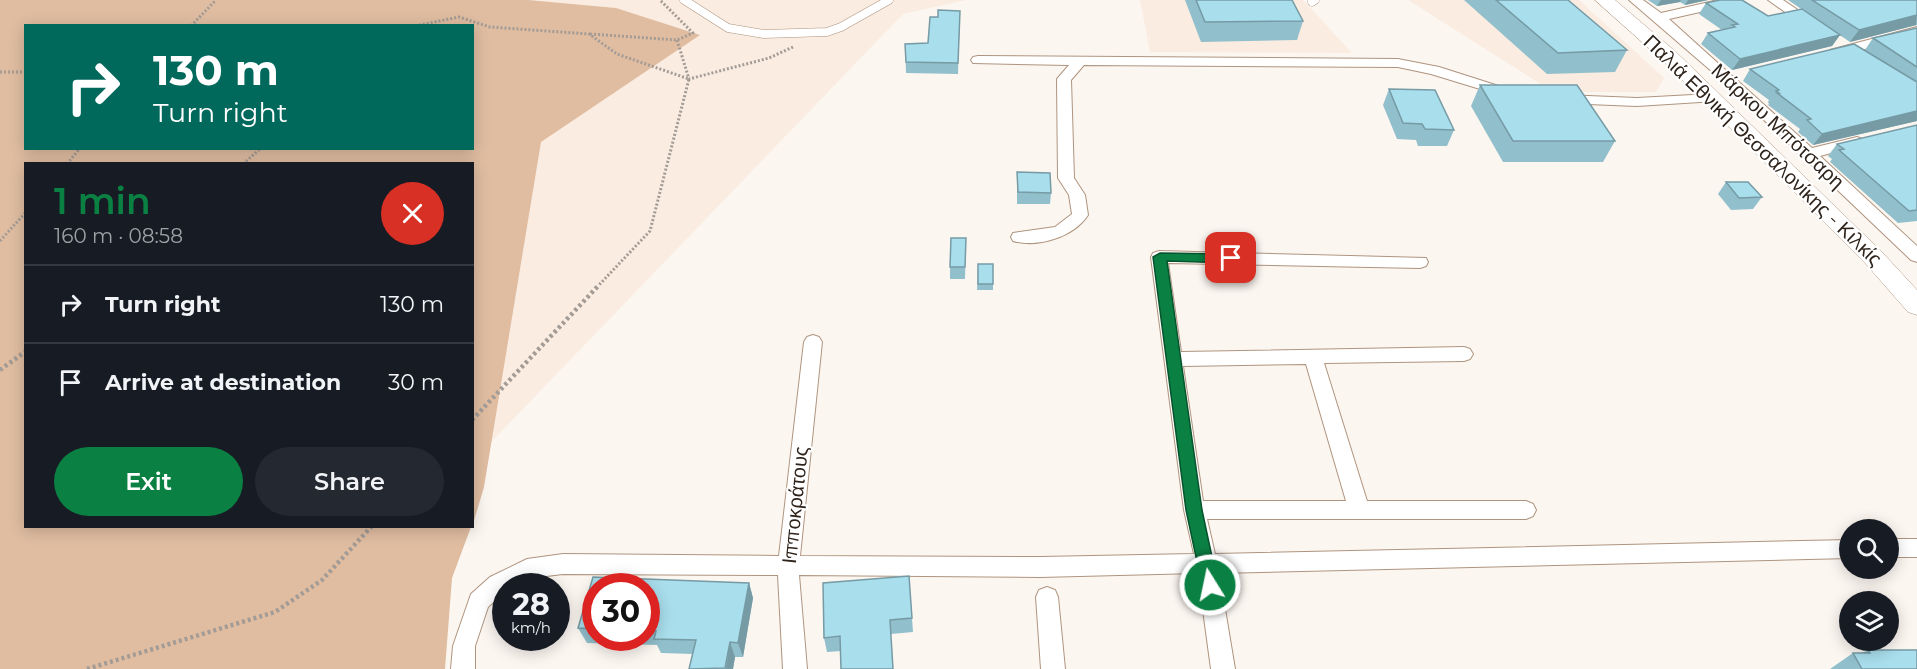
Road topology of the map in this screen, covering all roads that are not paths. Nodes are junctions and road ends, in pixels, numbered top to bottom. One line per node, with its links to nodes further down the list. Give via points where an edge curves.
1 (684, 0): 2 (lane, via 728,28 764,34 813,33 841,27)
2 (889, 0)
3 (1604, 0): 17 (main road, Παλιά Εθνική Θεσσαλονίκης - Κιλκίς)
4 (1635, 0): 7 (street, Μάρκου Μπότσαρη)
5 (1734, 0): 7 (street)
6 (1774, 0): 9 (street)
7 (1659, 17): 15 (street, Μάρκου Μπότσαρη)
8 (1917, 31): 9 (street)
9 (1850, 49): 10 (street); 13 (street)
10 (1817, 57)
11 (978, 60): 12 (street)
12 (1080, 61): 16 (street, via 1398,63 1425,67); 21 (street, via 1064,79 1066,178 1077,195 1080,215 1060,232)
13 (1869, 62)
14 (1750, 73): 15 (street)
15 (1728, 78): 20 (street, Μάρκου Μπότσαρη)
16 (1513, 94)
17 (1711, 98): 18 (street, via 1638,102); 24 (main road, Παλιά Εθνική Θεσσαλονίκης - Κιλκίς, via 1873,257)
18 (1552, 99)
19 (1873, 138): 20 (street)
20 (1808, 154): 22 (street, Μάρκου Μπότσαρη)
21 (1019, 237)
22 (1914, 249)
23 (1420, 262): 28 (street, via 1160,257)
24 (1917, 306)
25 (813, 342): 36 (street, Ιπποκράτους)
26 (1464, 354): 27 (street)
27 (1313, 357): 28 (street); 30 (street)
28 (1173, 359): 29 (street)
29 (1194, 510): 30 (street); 35 (street)
30 (1359, 510): 31 (street)
31 (1526, 510)
32 (1899, 548): 33 (street)
33 (1917, 548)
34 (1839, 549): 35 (street)
35 (1207, 563): 36 (street); 41 (street)
36 (788, 567): 38 (street, via 563,564 526,569 498,584 479,601 464,646); 39 (street, Ιπποκράτους)
37 (1047, 597): 40 (street)
38 (463, 669)
39 (795, 669)
40 (1053, 669)
41 (1223, 669)

